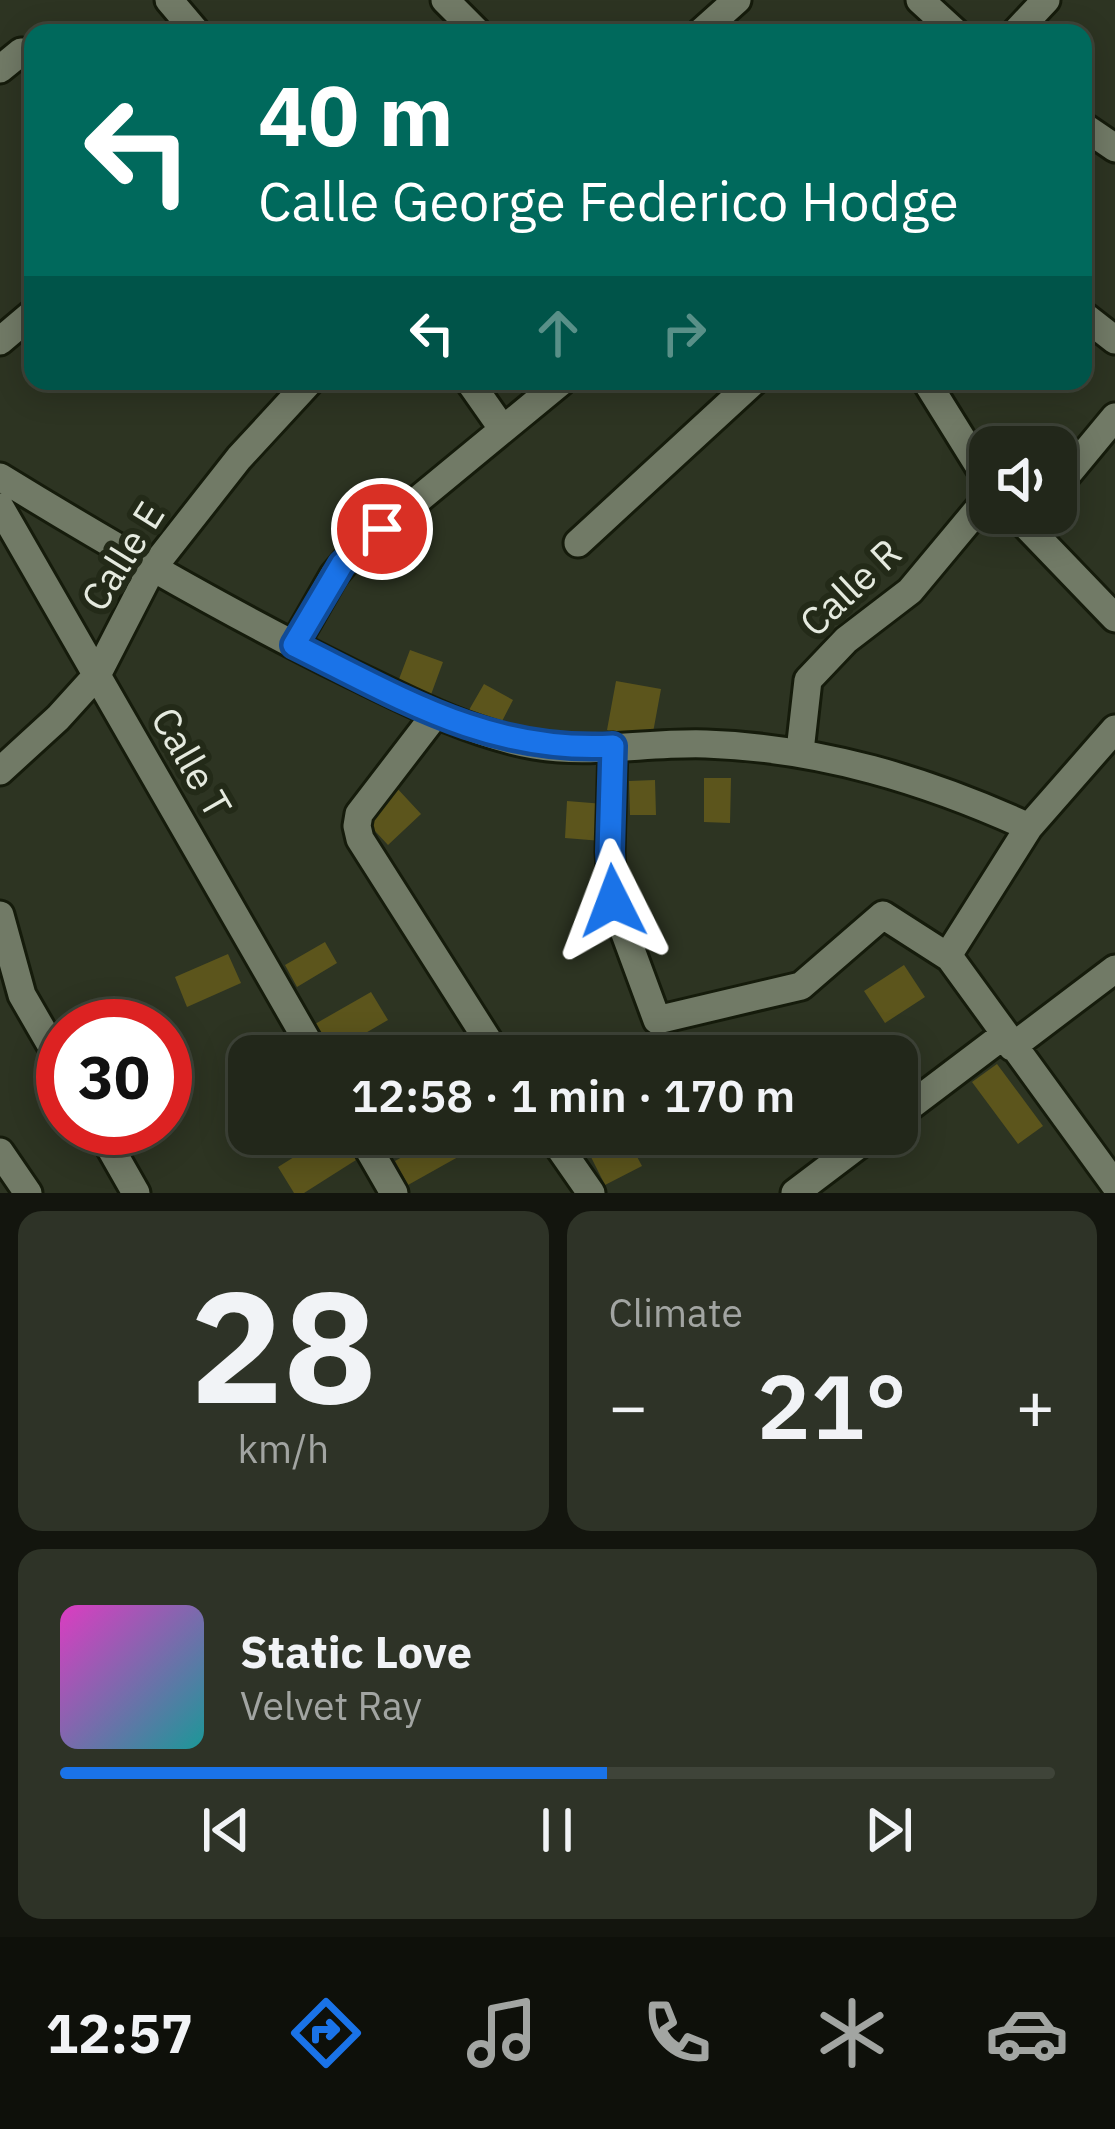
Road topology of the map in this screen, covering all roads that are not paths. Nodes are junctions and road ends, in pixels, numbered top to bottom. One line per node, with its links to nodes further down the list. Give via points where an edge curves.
1 (169, 0): 6 (street)
2 (445, 0): 7 (street)
3 (737, 0): 8 (street)
4 (920, 0): 9 (street)
5 (1046, 0): 10 (street)
6 (189, 24)
7 (469, 24)
8 (710, 24)
9 (946, 24)
10 (1023, 24)
11 (24, 321): 12 (street)
12 (0, 341)
13 (302, 390): 27 (street, Calle E)
14 (475, 390): 19 (street)
15 (551, 390): 19 (street)
16 (744, 390): 26 (street)
17 (932, 390): 20 (street)
18 (1115, 417): 21 (street)
19 (502, 428): 29 (street, via 342,564)
20 (969, 450)
21 (1077, 463)
22 (0, 477): 27 (street)
23 (0, 507): 30 (street, Calle T)
24 (969, 520): 34 (street, Calle R, via 903,597 808,680)
25 (1040, 534): 28 (street)
26 (578, 543)
27 (151, 570): 29 (street); 30 (street, Calle E)
28 (1115, 618)
29 (294, 645): 31 (street)
30 (97, 675): 35 (street, Calle E); 41 (street, Calle T)
31 (435, 715): 33 (street, via 537,746); 42 (street, via 356,826)
32 (1115, 729): 36 (street)
33 (613, 746): 34 (street); 38 (street, via 613,901 657,1020 801,986 880,916)
34 (800, 751): 36 (street)
35 (0, 771)
36 (1029, 827): 38 (street)
37 (0, 915): 40 (street)
38 (950, 958): 43 (street)
39 (1115, 970): 43 (street)
40 (36, 1019)
41 (304, 1035)
42 (485, 1035)
43 (1008, 1041): 44 (street); 50 (street)
44 (918, 1102)
45 (0, 1152): 51 (street)
46 (114, 1155): 52 (street)
47 (373, 1155): 53 (street)
48 (565, 1155): 54 (street)
49 (845, 1155): 55 (street)
50 (1115, 1185)
51 (28, 1193)
52 (136, 1193)
53 (394, 1193)
54 (591, 1193)
55 (795, 1193)

